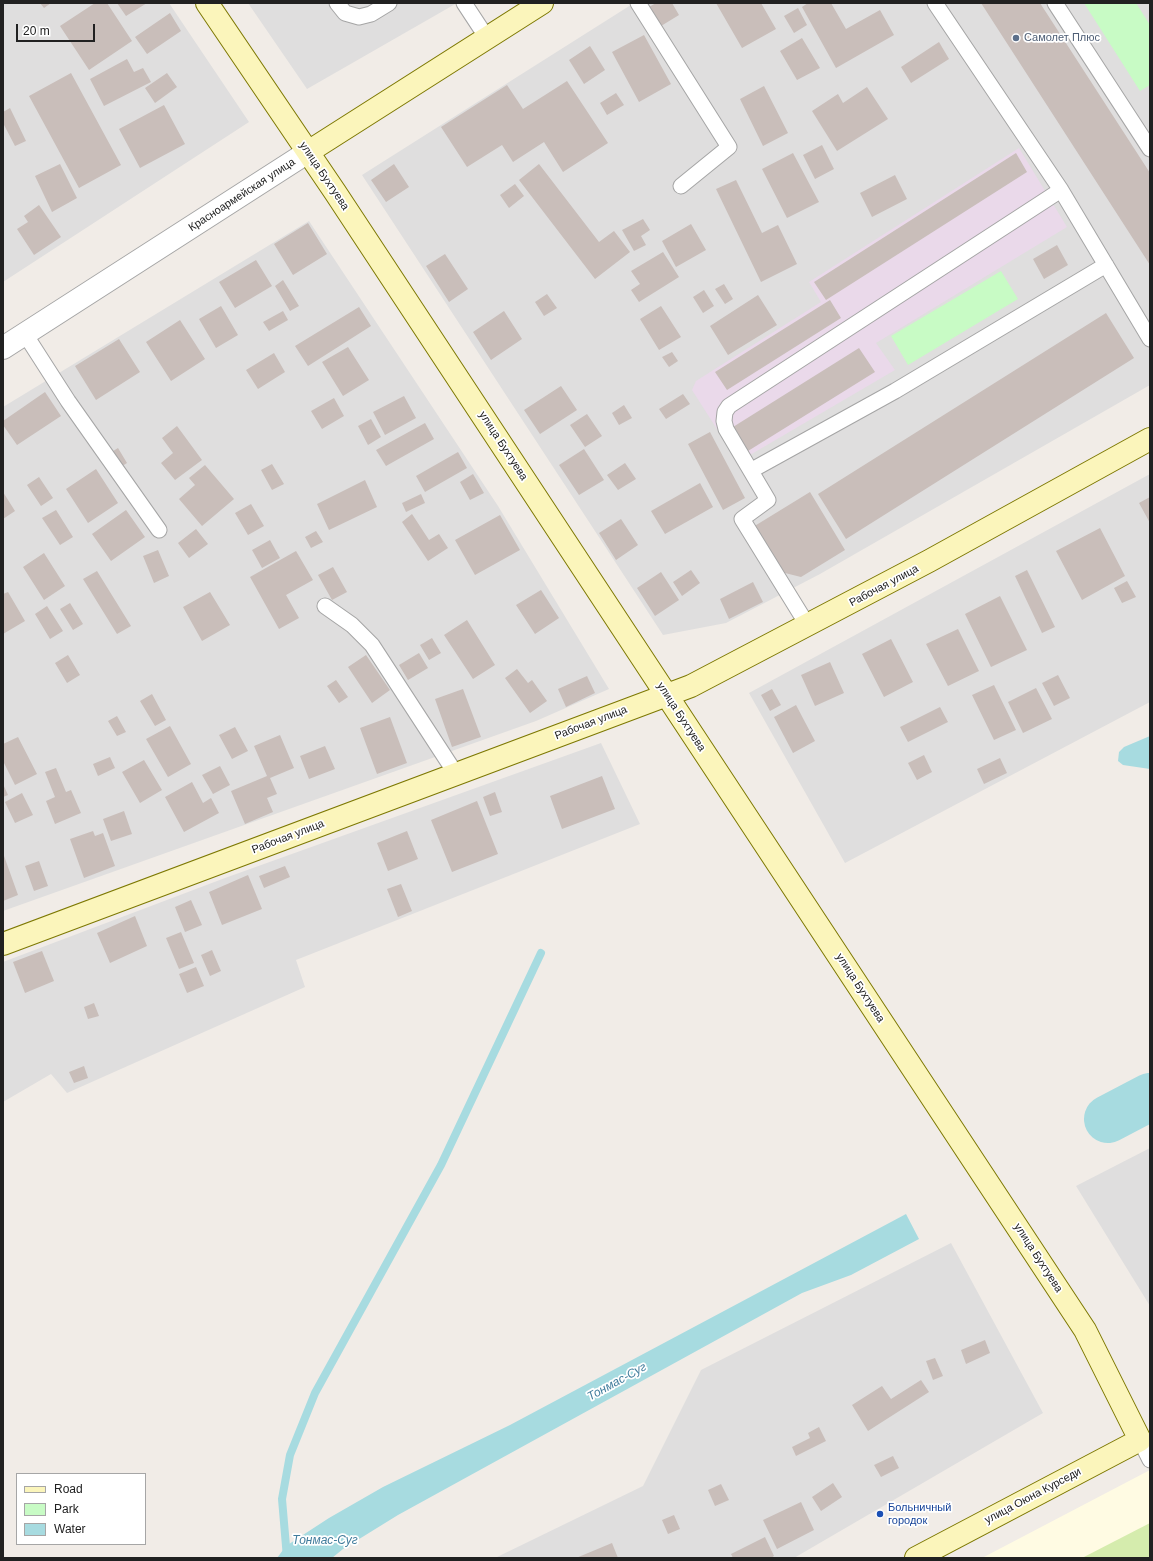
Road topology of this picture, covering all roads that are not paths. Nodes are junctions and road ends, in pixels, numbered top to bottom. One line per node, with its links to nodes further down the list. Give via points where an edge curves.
1 (207, 3): 11 (street, улица Бухтуева)
2 (337, 3): 3 (lane, via 345,12 359,17 372,14)
3 (389, 3)
4 (464, 3): 9 (lane)
5 (542, 3): 9 (street, Красноармейская улица)
6 (638, 3): 12 (lane, via 729,147)
7 (935, 3): 13 (lane)
8 (1055, 3): 10 (lane)
9 (487, 38): 11 (street, Красноармейская улица)
10 (1150, 149)
11 (308, 152): 15 (street, Красноармейская улица); 23 (street, улица Бухтуева)
12 (681, 186)
13 (1061, 190): 14 (lane); 19 (lane, via 729,406 725,412 726,429)
14 (1106, 265): 16 (lane); 19 (lane, via 895,391)
15 (25, 334): 17 (street, Красноармейская улица); 20 (lane, via 68,401)
16 (1150, 339)
17 (3, 348)
18 (1150, 439): 22 (street, Рабочая улица)
19 (752, 470): 22 (lane, via 768,500 742,519)
20 (159, 530)
21 (325, 606): 24 (lane, via 352,625 372,646)
22 (808, 626): 23 (street, Рабочая улица, via 691,686)
23 (667, 695): 24 (street, Рабочая улица); 26 (street, улица Бухтуева, via 1085,1330)
24 (456, 774): 25 (street, Рабочая улица)
25 (3, 944)
26 (1145, 1438): 27 (lane); 28 (street, улица Оюна Курседи)
27 (1150, 1460)
28 (916, 1558)

